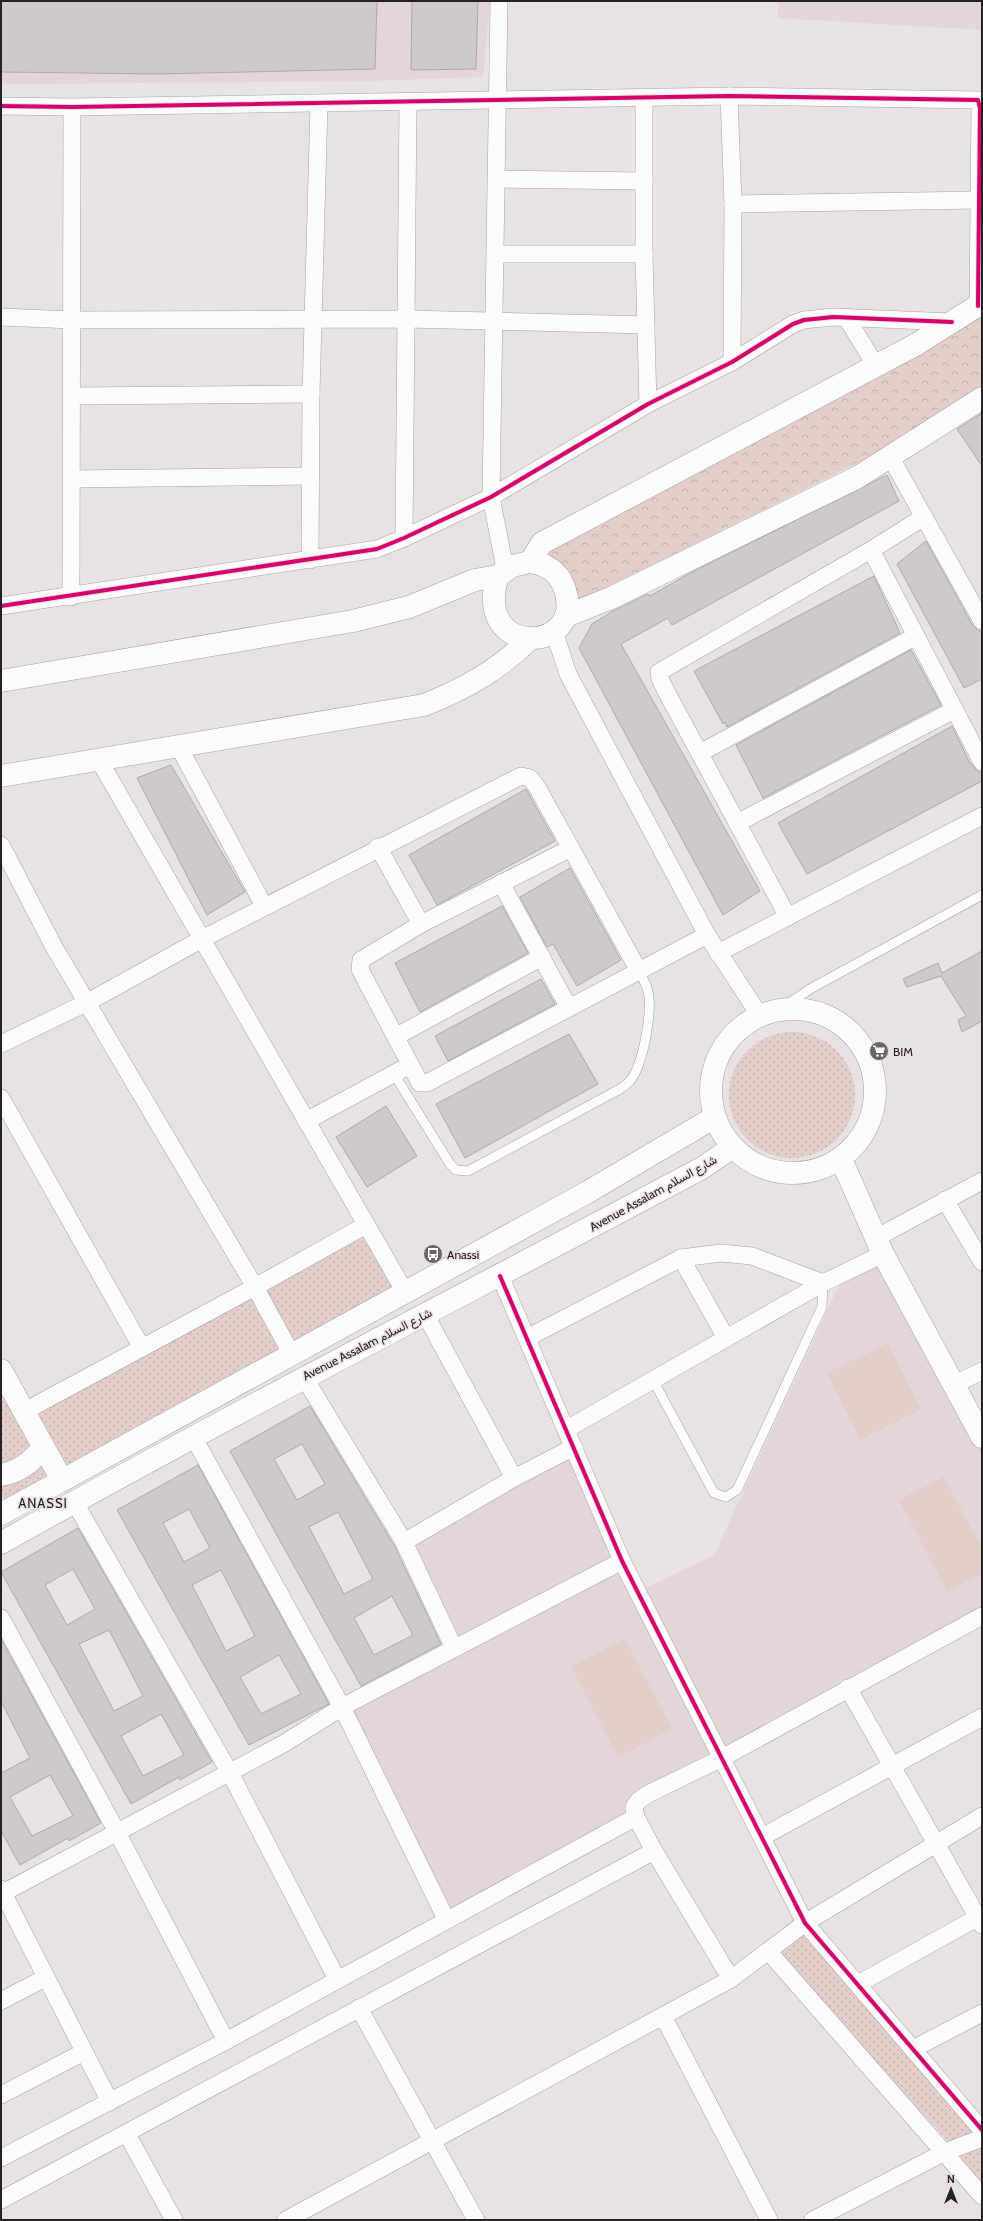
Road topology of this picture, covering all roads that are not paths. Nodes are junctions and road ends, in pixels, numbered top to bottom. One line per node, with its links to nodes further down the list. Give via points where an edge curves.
1 (499, 1): 4 (street)
2 (729, 96): 3 (street); 11 (street, via 978,100); 12 (street)
3 (644, 99): 4 (street); 10 (street)
4 (499, 101): 5 (street); 9 (street)
5 (408, 102): 6 (street); 18 (street)
6 (319, 104): 8 (street); 20 (street)
7 (1, 106): 8 (street)
8 (72, 107): 19 (street)
9 (497, 179): 10 (street); 13 (street)
10 (644, 181): 14 (street)
11 (978, 200): 12 (street); 15 (street)
12 (733, 204): 24 (street)
13 (496, 254): 14 (street); 21 (street)
14 (644, 254): 23 (street)
15 (980, 304): 22 (street)
16 (1, 317): 19 (street)
17 (846, 317): 22 (street); 24 (street, via 820,317 793,324); 25 (street)
18 (407, 319): 20 (street); 21 (street); 35 (street)
19 (73, 320): 20 (street); 27 (street)
20 (313, 320): 26 (street)
21 (496, 322): 23 (street); 33 (street)
22 (952, 322): 25 (street)
23 (646, 325): 29 (street)
24 (732, 362): 29 (street)
25 (876, 366): 38 (street, via 542,543)
26 (311, 394): 27 (street); 31 (street)
27 (72, 396): 32 (street)
28 (982, 398): 30 (street)
29 (648, 404): 33 (street)
30 (891, 458): 34 (street); 42 (street, via 858,477)
31 (310, 476): 32 (street); 37 (street)
32 (72, 479): 39 (street)
33 (491, 497): 35 (street); 38 (street, via 500,541)
34 (924, 517): 36 (street); 41 (street)
35 (404, 538): 37 (street, via 368,551)
36 (871, 550): 43 (street); 47 (street, via 659,672 660,679)
37 (310, 560): 39 (street)
38 (513, 567): 42 (street, via 494,600 499,620 506,630 516,636); 42 (street, via 541,563 554,570 562,580 568,604); 44 (street, via 409,607 353,621)
39 (71, 597): 40 (street)
40 (1, 606)
41 (982, 621)
42 (547, 631): 46 (street, via 489,674 461,690 424,705); 61 (street)
43 (916, 636): 45 (street); 47 (street)
44 (1, 681)
45 (954, 710): 49 (street); 52 (street)
46 (180, 747): 48 (street); 58 (street)
47 (700, 753): 52 (street)
48 (99, 760): 50 (street); 62 (street)
49 (982, 762)
50 (1, 776)
51 (982, 816): 59 (street)
52 (737, 823): 59 (street)
53 (1, 845): 66 (street, via 54,947)
54 (378, 847): 55 (street, via 508,781 525,776 530,778 537,788); 58 (street); 60 (street)
55 (572, 848): 56 (street); 65 (street)
56 (501, 883): 60 (street); 64 (street)
57 (982, 895): 68 (lane)
58 (264, 906): 62 (street)
59 (788, 917): 63 (street)
60 (421, 924): 69 (street, via 361,960 360,968 364,979)
61 (707, 935): 63 (street); 65 (street)
62 (202, 939): 66 (street); 75 (street)
63 (718, 953): 68 (street)
64 (542, 957): 67 (street); 69 (street)
65 (639, 971): 67 (street); 72 (lane, via 648,988 650,1008 648,1031 630,1081 620,1089 468,1171 456,1170 450,1164)
66 (88, 1002): 70 (street); 86 (street)
67 (569, 1008): 71 (street, via 427,1083 420,1082)
68 (770, 1013): 74 (street, via 740,1029 724,1046 714,1069 711,1093); 77 (street, via 811,1011 840,1024 862,1046 874,1075 875,1106 863,1136)
69 (397, 1036): 71 (street)
70 (1, 1044)
71 (410, 1065): 72 (street)
72 (394, 1074): 75 (street)
73 (1, 1098): 91 (street)
74 (715, 1117): 76 (street, via 722,1133); 87 (street, Avenue Assalam شارع السلام, via 586,1193)
75 (306, 1121): 80 (street)
76 (733, 1147): 77 (street, via 756,1165 785,1173 814,1171); 84 (street, Avenue Assalam شارع السلام, via 702,1168)
77 (841, 1159): 81 (street)
78 (982, 1181): 79 (street)
79 (945, 1200): 81 (street); 83 (street)
80 (366, 1225): 86 (street); 87 (street)
81 (880, 1246): 85 (street); 97 (street)
82 (681, 1258): 85 (street, via 721,1252 752,1256); 89 (street); 90 (street)
83 (982, 1262)
84 (500, 1276): 88 (street, Avenue Assalam شارع السلام); 89 (street)
85 (823, 1283): 90 (street); 96 (lane, via 822,1307 737,1490 732,1493 726,1496 714,1493)
86 (255, 1287): 91 (street); 92 (street)
87 (405, 1292): 92 (street, Avenue Assalam شارع السلام)
88 (425, 1314): 95 (street, Avenue Assalam شارع السلام); 105 (street)
89 (527, 1338): 99 (street)
90 (726, 1338): 96 (street)
91 (142, 1348): 98 (street)
92 (292, 1355): 106 (street, Avenue Assalam شارع السلام)
93 (1, 1370): 98 (street)
94 (982, 1371): 97 (street)
95 (304, 1377): 101 (street, Avenue Assalam شارع السلام); 109 (street)
96 (653, 1380): 99 (street)
97 (953, 1385): 100 (street)
98 (23, 1412): 102 (street)
99 (567, 1429): 103 (street)
100 (982, 1437)
101 (194, 1438): 107 (street, Avenue Assalam شارع السلام); 116 (street)
102 (43, 1447): 104 (street, via 34,1460); 106 (street)
103 (574, 1447): 105 (street); 111 (street)
104 (1, 1475)
105 (514, 1478): 109 (street)
106 (62, 1480): 108 (street, Avenue Assalam شارع السلام)
107 (75, 1503): 110 (street, Avenue Assalam شارع السلام); 120 (street)
108 (4, 1506)
109 (404, 1542): 114 (street)
110 (1, 1543)
111 (622, 1561): 114 (street); 118 (street)
112 (1, 1618): 123 (street)
113 (980, 1620): 115 (street)
114 (454, 1648): 116 (street)
115 (848, 1688): 118 (street); 119 (street)
116 (342, 1707): 120 (street); 128 (street)
117 (982, 1717): 119 (street)
118 (722, 1758): 122 (street, via 680,1777 638,1801 634,1807); 124 (street)
119 (892, 1765): 124 (street); 125 (street)
120 (230, 1773): 123 (street); 133 (street)
121 (982, 1816): 125 (street)
122 (636, 1817): 126 (street); 128 (street, via 469,1909)
123 (118, 1834): 127 (street); 140 (street)
124 (762, 1837): 130 (street)
125 (936, 1843): 129 (street); 130 (street)
126 (654, 1851): 134 (street); 137 (street)
127 (2, 1892): 132 (street)
128 (446, 1919): 133 (street)
129 (981, 1919): 135 (street)
130 (806, 1923): 131 (street); 135 (street)
131 (769, 1952): 134 (street); 149 (street)
132 (45, 1978): 136 (street); 142 (street)
133 (337, 1979): 140 (street)
134 (731, 1979): 139 (street)
135 (858, 1984): 141 (street)
136 (1, 2001)
137 (359, 2008): 146 (street); 148 (street)
138 (982, 2013): 141 (street)
139 (663, 2016): 148 (street); 156 (street)
140 (226, 2041): 144 (street)
141 (913, 2049): 145 (street)
142 (84, 2052): 143 (street); 144 (street)
143 (1, 2095)
144 (110, 2102): 150 (street)
145 (982, 2130)
146 (127, 2134): 152 (street); 153 (street)
147 (982, 2138): 149 (street)
148 (434, 2141): 154 (street); 155 (street)
149 (945, 2152): 151 (street); 157 (street)
150 (1, 2158)
151 (982, 2196)
152 (1, 2200)
153 (174, 2220)
154 (286, 2220)
155 (476, 2220)
156 (769, 2220)
157 (813, 2220)

